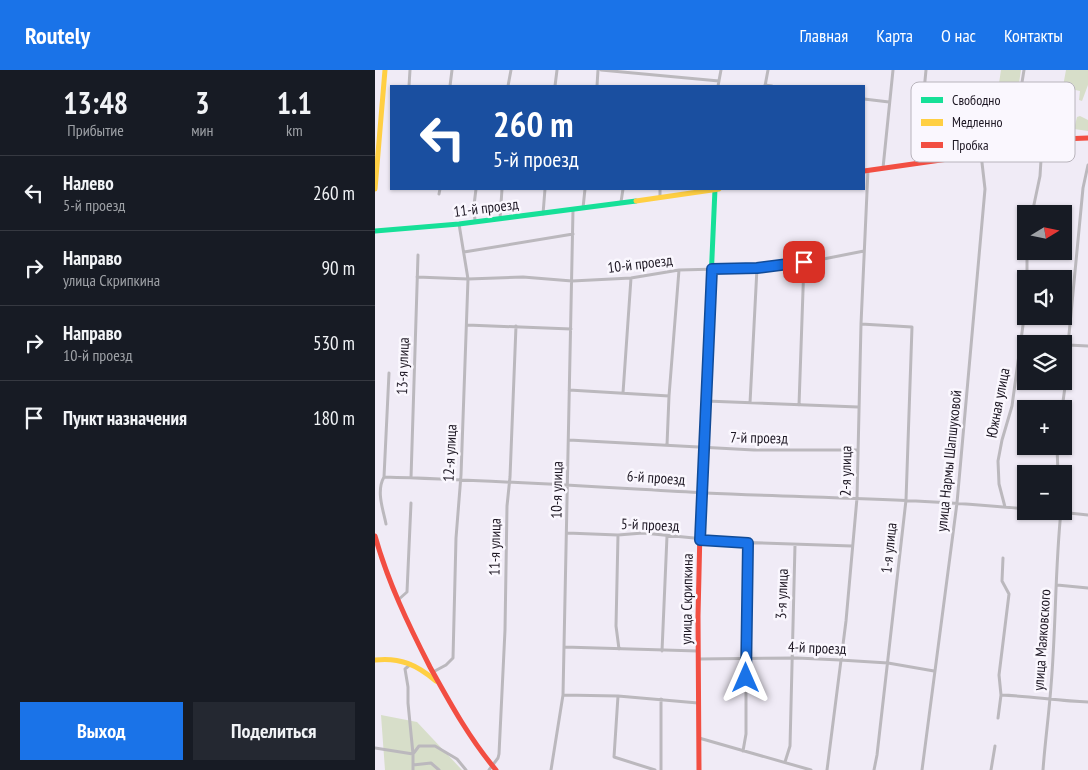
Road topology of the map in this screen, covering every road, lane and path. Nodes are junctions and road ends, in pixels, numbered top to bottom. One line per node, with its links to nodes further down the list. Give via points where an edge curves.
1 (385, 70): 29 (main road)
2 (410, 70): 11 (street)
3 (452, 70): 12 (street)
4 (511, 70): 13 (street)
5 (557, 70): 14 (street)
6 (599, 70): 10 (street); 15 (street)
7 (721, 70): 10 (street)
8 (768, 70): 17 (street)
9 (893, 70): 19 (street)
10 (719, 81): 16 (street)
11 (409, 85)
12 (450, 85)
13 (508, 85)
14 (555, 85)
15 (597, 85)
16 (718, 85)
17 (765, 85)
18 (865, 100): 19 (street)
19 (889, 102): 27 (street)
20 (1075, 138): 21 (main road)
21 (1088, 138)
22 (930, 162): 25 (main road)
23 (982, 162): 90 (street, улица Нармы Шапшуковой, via 985,189)
24 (1041, 162): 42 (street)
25 (917, 164): 27 (main road)
26 (1088, 165): 67 (street)
27 (883, 168): 28 (main road)
28 (866, 171): 51 (street, 2-я улица)
29 (375, 188)
30 (440, 190): 39 (street)
31 (475, 190): 47 (street)
32 (502, 190): 46 (street)
33 (545, 190): 45 (street)
34 (585, 190): 43 (street)
35 (623, 190): 41 (street)
36 (660, 190): 40 (street)
37 (708, 190): 40 (main road, 11-й проезд)
38 (715, 190): 56 (main road, улица Скрипкина)
39 (439, 194)
40 (659, 197): 41 (main road, 11-й проезд)
41 (621, 202): 43 (main road, 11-й проезд)
42 (1035, 205)
43 (583, 208): 44 (main road, 11-й проезд)
44 (573, 209): 45 (main road, 11-й проезд); 50 (street, 10-я улица)
45 (543, 214): 46 (main road, 11-й проезд)
46 (500, 219): 47 (main road, 11-й проезд)
47 (475, 222): 48 (main road, 11-й проезд)
48 (459, 224): 49 (main road, 11-й проезд); 52 (street, 12-я улица)
49 (375, 231)
50 (573, 234): 52 (street); 61 (street, 10-я улица)
51 (864, 251): 54 (street, 10-й проезд); 62 (street, 2-я улица)
52 (464, 252): 60 (street, 12-я улица)
53 (418, 256): 58 (street, 13-я улица)
54 (804, 262): 55 (street, 10-й проезд); 76 (street)
55 (757, 268): 56 (street, 10-й проезд); 75 (street)
56 (712, 269): 57 (street, 10-й проезд); 74 (main road, улица Скрипкина)
57 (679, 270): 59 (street, 10-й проезд); 73 (street)
58 (417, 277): 60 (street, 10-й проезд); 83 (street, 13-я улица)
59 (631, 278): 61 (street, 10-й проезд); 72 (street)
60 (468, 279): 61 (street, 10-й проезд, via 523,277); 63 (street, 12-я улица)
61 (572, 281): 66 (street, 10-я улица)
62 (861, 324): 77 (street, 2-я улица); 89 (street, 1-я улица, via 912,327)
63 (467, 325): 65 (street); 84 (street, 12-я улица)
64 (1023, 325): 92 (street, Южная улица, via 1012,406 998,461)
65 (516, 326): 66 (street); 85 (street, 11-я улица)
66 (571, 329): 71 (street, 10-я улица)
67 (1069, 335)
68 (1072, 345): 69 (street)
69 (1088, 346)
70 (389, 373): 82 (street)
71 (569, 390): 72 (street); 78 (street, 10-я улица)
72 (623, 393): 73 (street)
73 (669, 396): 79 (street)
74 (706, 401): 75 (street); 80 (main road, улица Скрипкина)
75 (750, 403): 76 (street)
76 (799, 405): 77 (street)
77 (858, 408): 81 (street, 2-я улица)
78 (569, 440): 79 (street, 7-й проезд); 86 (street, 10-я улица)
79 (667, 445): 80 (street, 7-й проезд)
80 (704, 447): 81 (street, 7-й проезд); 87 (main road, улица Скрипкина)
81 (858, 450): 88 (street, 2-я улица)
82 (384, 477): 83 (street, 6-й проезд); 97 (street, via 379,493)
83 (411, 478): 84 (street, 6-й проезд)
84 (460, 480): 85 (street, 6-й проезд); 122 (street, 12-я улица, via 453,658)
85 (510, 482): 86 (street, 6-й проезд); 139 (street, 11-я улица, via 499,754)
86 (568, 484): 87 (street, 6-й проезд); 98 (street, 10-я улица)
87 (703, 492): 88 (street, 6-й проезд); 102 (main road, улица Скрипкина)
88 (857, 498): 89 (street, 6-й проезд); 105 (street, 2-я улица)
89 (906, 500): 90 (street, 6-й проезд); 119 (street, 1-я улица)
90 (957, 502): 92 (street, 6-й проезд); 121 (street, улица Нармы Шапшуковой)
91 (411, 503): 109 (street, via 407,592)
92 (1005, 507): 93 (street, 6-й проезд)
93 (1017, 508)
94 (1072, 513): 95 (street)
95 (1088, 515)
96 (1060, 520): 107 (street, улица Маяковского)
97 (386, 524)
98 (567, 533): 99 (street, 5-й проезд); 110 (street, 10-я улица)
99 (618, 535): 101 (street, 5-й проезд, via 643,533); 111 (street, via 616,626)
100 (375, 536): 109 (main road)
101 (667, 536): 102 (street, 5-й проезд); 112 (street, улица Скрипкина)
102 (700, 540): 103 (street, 5-й проезд); 113 (main road, улица Скрипкина)
103 (748, 543): 104 (street, 5-й проезд); 116 (street)
104 (795, 545): 105 (street, 5-й проезд); 114 (street, 3-я улица)
105 (852, 546): 118 (street, 2-я улица, via 847,621)
106 (1003, 558): 125 (street, via 1002,581 1009,594 999,675)
107 (1057, 585): 108 (street); 128 (street, улица Маяковского)
108 (1088, 588)
109 (397, 601): 122 (main road)
110 (564, 647): 111 (street); 124 (street, 10-я улица)
111 (619, 649): 112 (street)
112 (662, 651): 113 (street)
113 (699, 651): 115 (main road, улица Скрипкина)
114 (791, 658): 116 (street, 4-й проезд); 118 (street, 4-й проезд); 137 (street, 3-я улица, via 790,746)
115 (699, 659): 116 (street, 4-й проезд); 130 (main road, улица Скрипкина)
116 (746, 659): 135 (street)
117 (375, 660): 120 (main road, via 398,659)
118 (840, 660): 119 (street, 4-й проезд); 148 (street, 2-я улица)
119 (888, 663): 121 (street, 4-й проезд); 149 (street, 1-я улица)
120 (411, 664): 123 (main road); 136 (street, via 405,669)
121 (935, 671): 150 (street, улица Нармы Шапшуковой)
122 (433, 672): 123 (main road)
123 (438, 683): 139 (main road, via 457,718)
124 (563, 694): 126 (street); 143 (street, 10-я улица)
125 (1001, 695): 128 (street); 131 (street)
126 (618, 696): 127 (street); 144 (street, via 614,757)
127 (661, 699): 130 (street); 145 (street)
128 (1049, 700): 129 (street); 152 (street, улица Маяковского)
129 (1088, 702)
130 (699, 703): 132 (main road, улица Скрипкина)
131 (998, 718)
132 (699, 738): 135 (street); 146 (main road, улица Скрипкина)
133 (995, 746): 151 (street)
134 (375, 748): 136 (street)
135 (743, 751): 137 (street)
136 (413, 754): 138 (street); 142 (street, via 419,746 435,746 457,759)
137 (785, 762): 147 (street)
138 (413, 765): 140 (street); 141 (street, via 431,763)
139 (493, 769)
140 (413, 770)
141 (439, 770)
142 (466, 770)
143 (551, 770)
144 (655, 770)
145 (661, 770)
146 (699, 770)
147 (811, 770)
148 (827, 770)
149 (874, 770)
150 (922, 770)
151 (991, 770)
152 (1043, 770)

